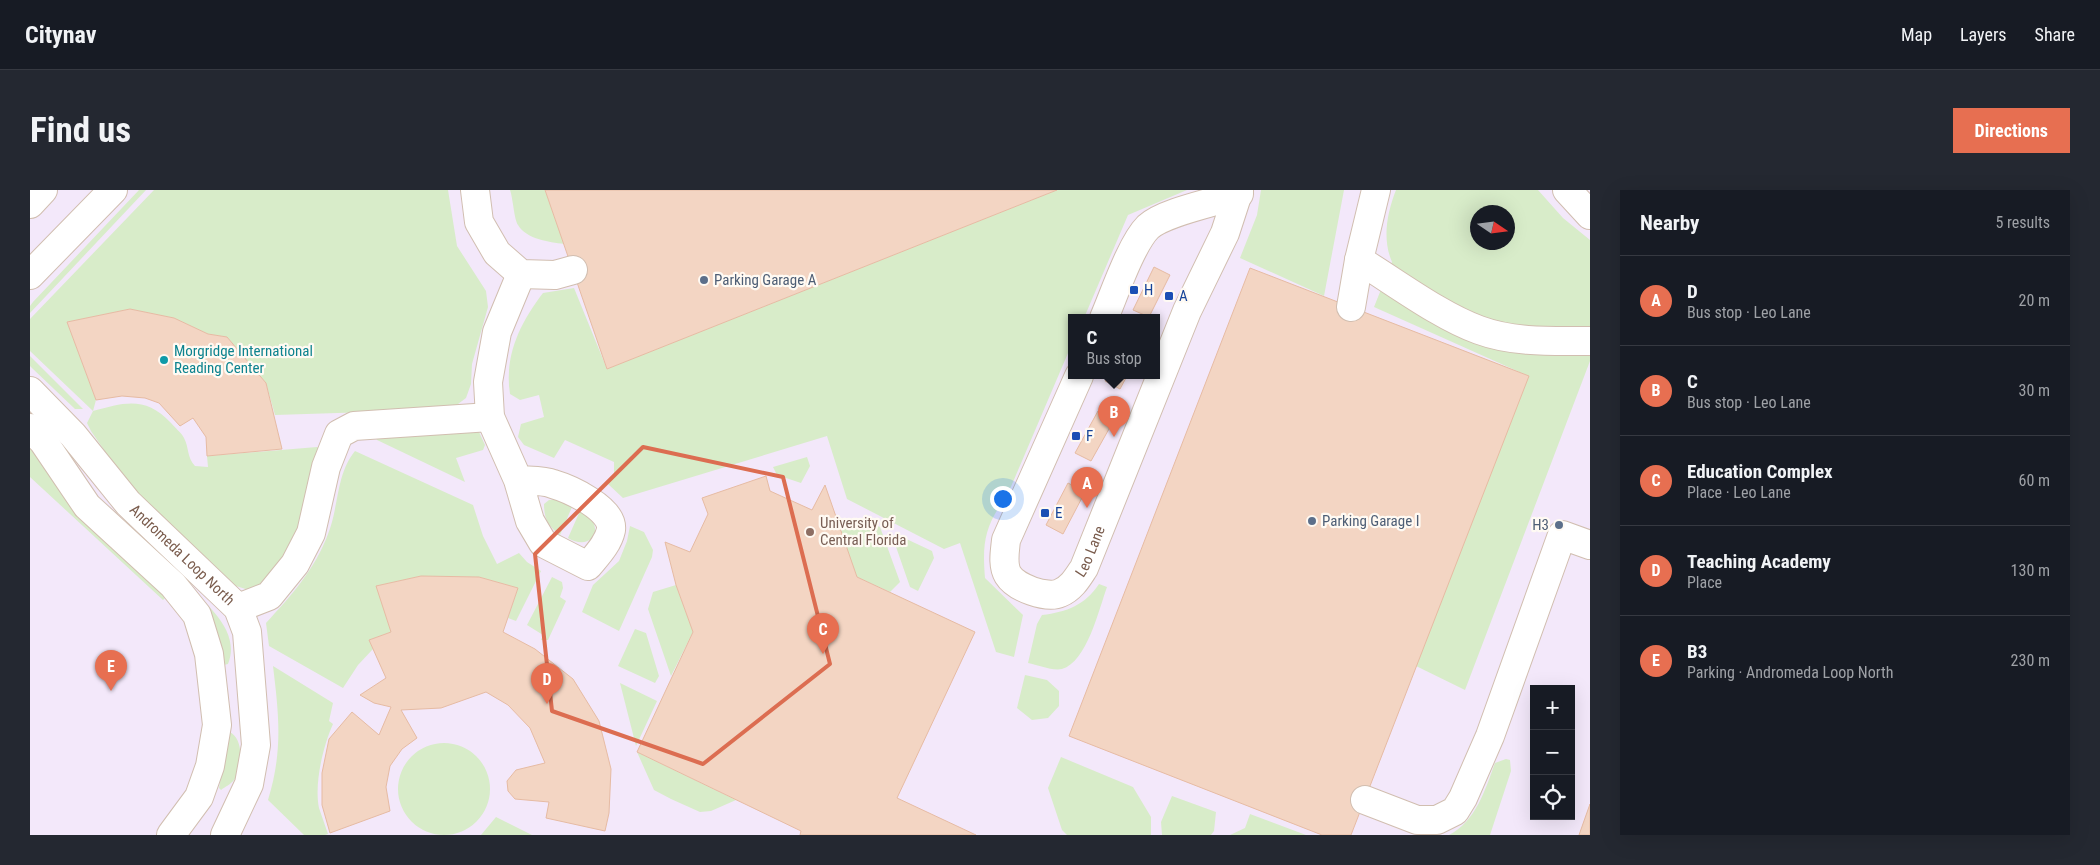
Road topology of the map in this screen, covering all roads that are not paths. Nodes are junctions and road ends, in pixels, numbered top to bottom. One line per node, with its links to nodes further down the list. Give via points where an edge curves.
1 (43, 190): 7 (street)
2 (113, 190): 12 (street)
3 (475, 190): 11 (street, via 478,222 496,254)
4 (1376, 190): 9 (street)
5 (1566, 190): 8 (street)
6 (1239, 192): 14 (street, Leo Lane, via 1164,217 1148,227); 16 (street, Leo Lane, via 1225,233 1187,311)
7 (30, 204)
8 (1590, 215)
9 (1359, 260): 13 (street); 15 (street, via 1427,303 1479,330 1528,340)
10 (573, 270): 11 (street, via 555,276)
11 (521, 274): 20 (street, via 496,332 488,382)
12 (30, 275)
13 (1351, 307)
14 (1106, 314)
15 (1590, 341)
16 (1160, 378)
17 (1078, 379): 18 (street, Leo Lane, via 1006,540 1004,558 1008,575 1020,586 1038,593 1060,594 1074,583 1084,568)
18 (1160, 379)
19 (30, 391): 24 (street, Andromeda Loop North, via 73,435 128,503)
20 (490, 416): 22 (street); 24 (street, via 354,426 339,434 326,467 312,534 295,564 269,596)
21 (30, 428): 26 (street, Andromeda Loop North, via 43,441 87,506 173,586 196,615 209,654)
22 (518, 480)
23 (1590, 545): 28 (street, via 1562,535 1490,736 1455,811 1437,820 1417,820)
24 (238, 608): 25 (street, Andromeda Loop North, via 247,632)
25 (252, 688): 26 (street); 29 (street, Andromeda Loop North, via 256,745 249,784)
26 (214, 689): 27 (street, Andromeda Loop North, via 217,725 210,766)
27 (199, 797): 29 (street); 30 (street, Andromeda Loop North)
28 (1365, 800)
29 (237, 811): 31 (street, Andromeda Loop North)
30 (171, 835)
31 (225, 835)

